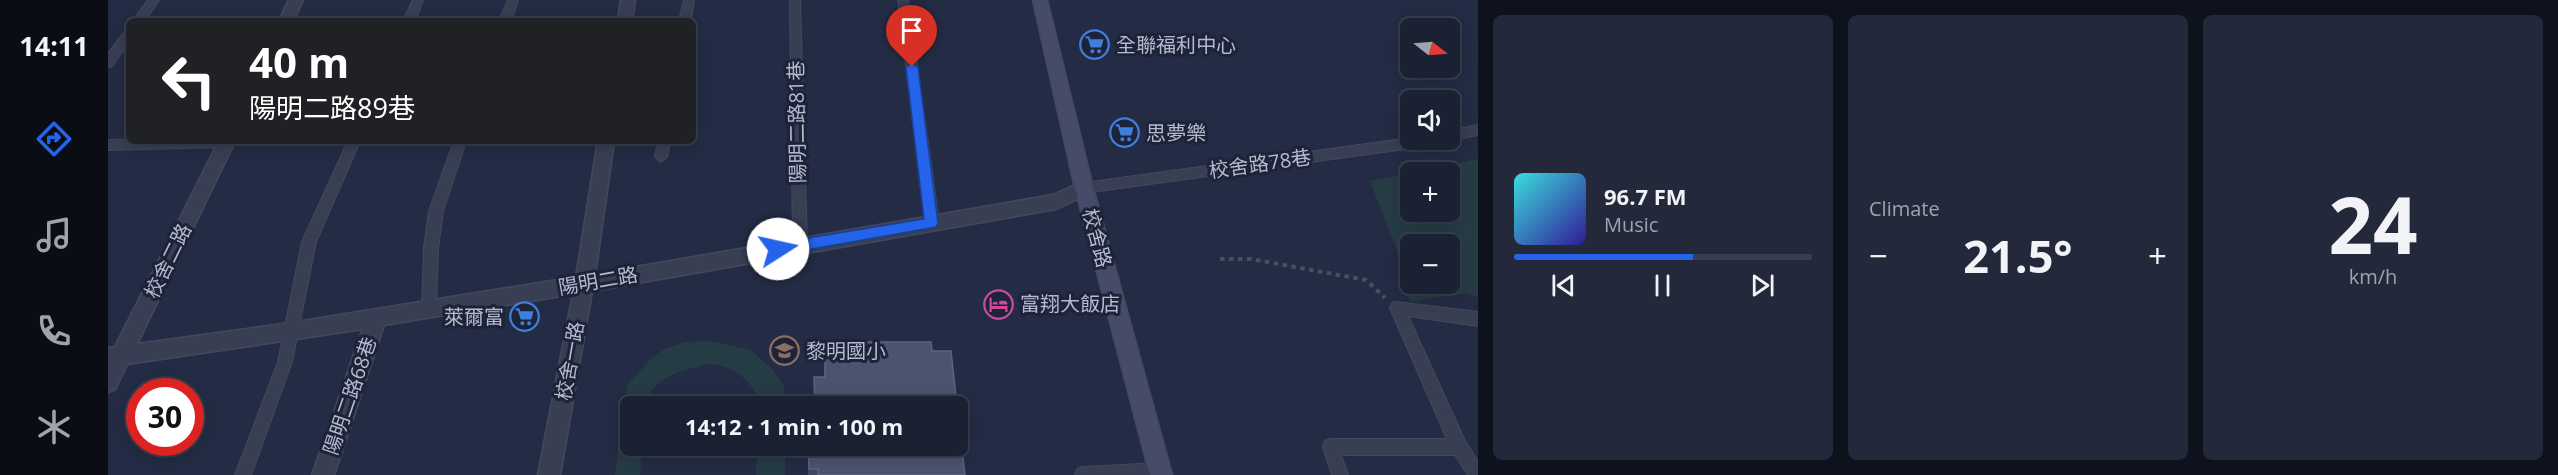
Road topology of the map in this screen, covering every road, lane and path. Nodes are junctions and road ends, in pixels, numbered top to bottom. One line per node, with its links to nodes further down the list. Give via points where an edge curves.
1 (154, 0): 10 (lane)
2 (296, 0): 11 (street)
3 (418, 0): 12 (lane)
4 (513, 0): 13 (lane)
5 (628, 0): 14 (street)
6 (689, 0): 15 (lane)
7 (795, 0): 31 (lane, 陽明二路81巷)
8 (903, 0): 30 (lane)
9 (1040, 0): 29 (street, 校舍路)
10 (141, 18)
11 (287, 18)
12 (410, 18)
13 (506, 18)
14 (625, 18)
15 (686, 18)
16 (126, 38): 17 (lane)
17 (108, 63)
18 (1478, 130): 19 (lane)
19 (1460, 134)
20 (147, 144): 26 (lane)
21 (225, 144): 39 (street, 校舍二路)
22 (353, 144): 38 (lane, via 309,242)
23 (459, 144): 34 (lane, via 436,211)
24 (606, 144): 33 (street, 校舍一路)
25 (663, 144): 28 (lane)
26 (108, 145)
27 (1400, 145): 29 (lane, 校舍路78巷)
28 (661, 157)
29 (1084, 188): 30 (street, 陽明二路, via 1056,202); 42 (street, 校舍路)
30 (932, 223): 31 (street, 陽明二路)
31 (800, 245): 33 (street, 陽明二路)
32 (1220, 259): 35 (path, via 1251,259 1366,280)
33 (584, 284): 34 (street, 陽明二路); 45 (street, 校舍一路)
34 (429, 308): 36 (street, 陽明二路)
35 (1397, 308): 37 (lane); 41 (lane)
36 (377, 317): 38 (street, 陽明二路); 44 (street, 陽明二路68巷)
37 (1478, 319)
38 (290, 332): 39 (street, 陽明二路); 43 (lane, via 285,362)
39 (115, 356): 40 (street, 校舍二路)
40 (108, 382)
41 (1459, 447): 47 (lane, via 1331,447); 48 (lane)
42 (1160, 473): 46 (lane)
43 (243, 475)
44 (324, 475)
45 (549, 475)
46 (1083, 475)
47 (1340, 475)
48 (1477, 475)

